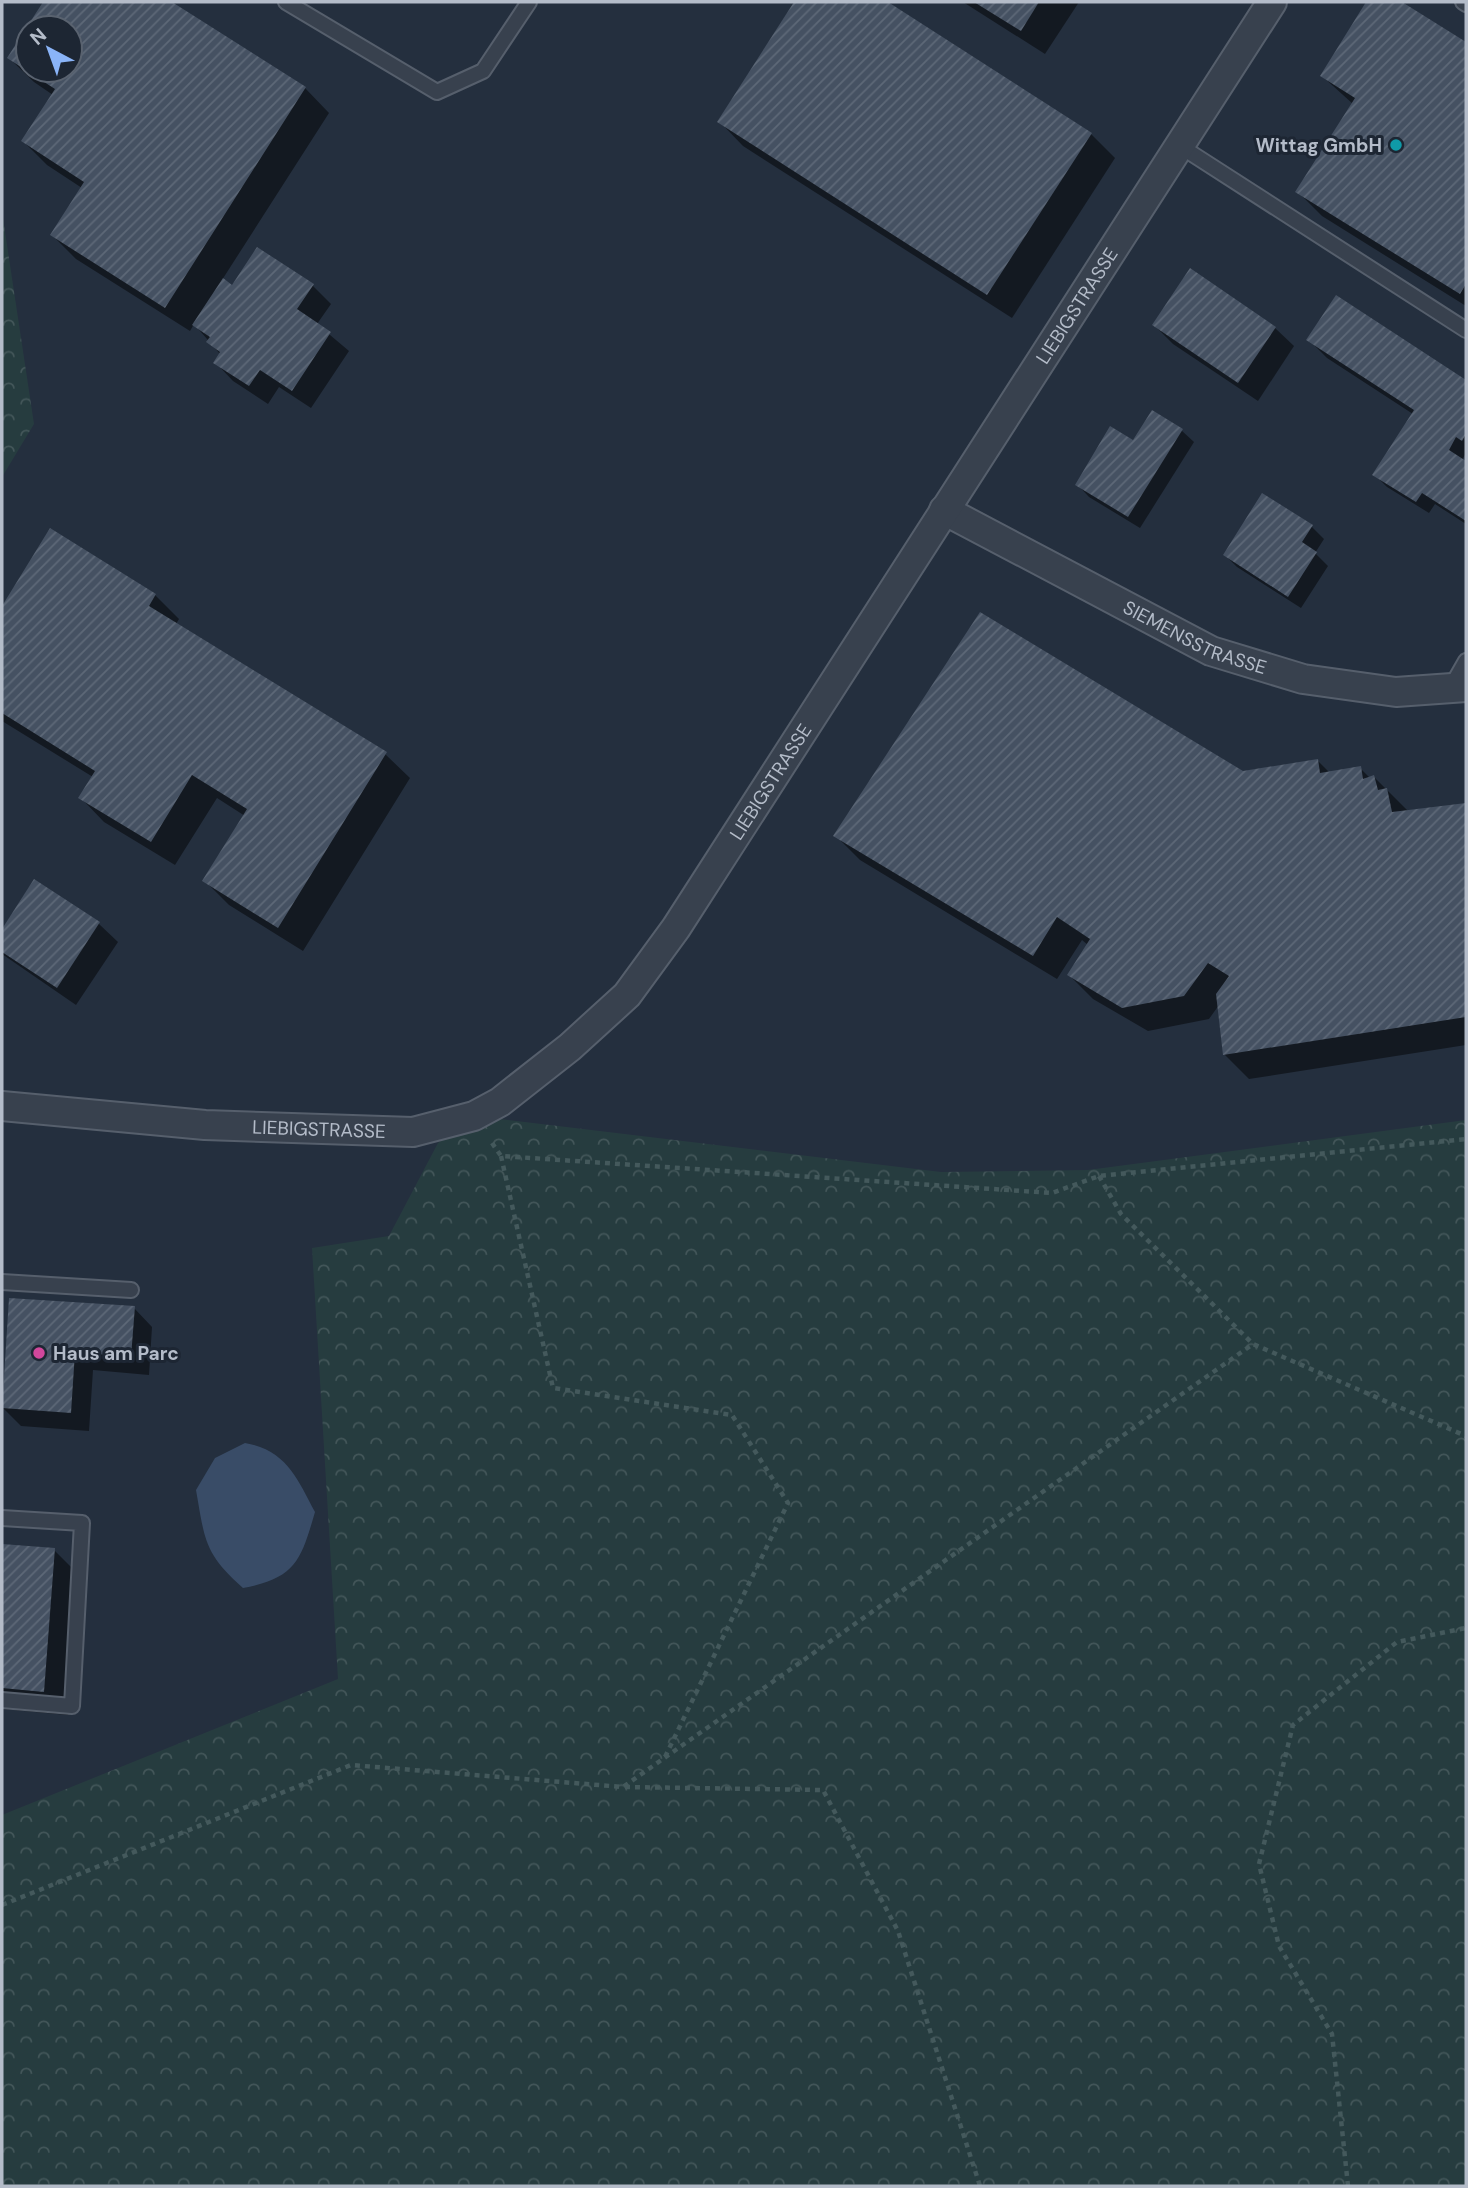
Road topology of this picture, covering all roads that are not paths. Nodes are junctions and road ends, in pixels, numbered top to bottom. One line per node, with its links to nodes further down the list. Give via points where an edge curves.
1 (286, 2): 2 (lane, via 437,92 483,71)
2 (529, 2)
3 (1272, 2): 4 (street, LIEBIGSTRASSE)
4 (1180, 146): 5 (lane); 6 (street, LIEBIGSTRASSE)
5 (1466, 330)
6 (944, 510): 8 (street, SIEMENSSTRASSE, via 1211,651 1303,679 1396,692); 9 (street, LIEBIGSTRASSE, via 749,819 627,995 500,1102 474,1116 413,1132 205,1125)
7 (1466, 661): 8 (lane)
8 (1458, 688)
9 (2, 1106)
10 (2, 1282): 11 (lane)
11 (131, 1290)
12 (2, 1518): 13 (lane, via 82,1523 72,1706)
13 (2, 1700)

